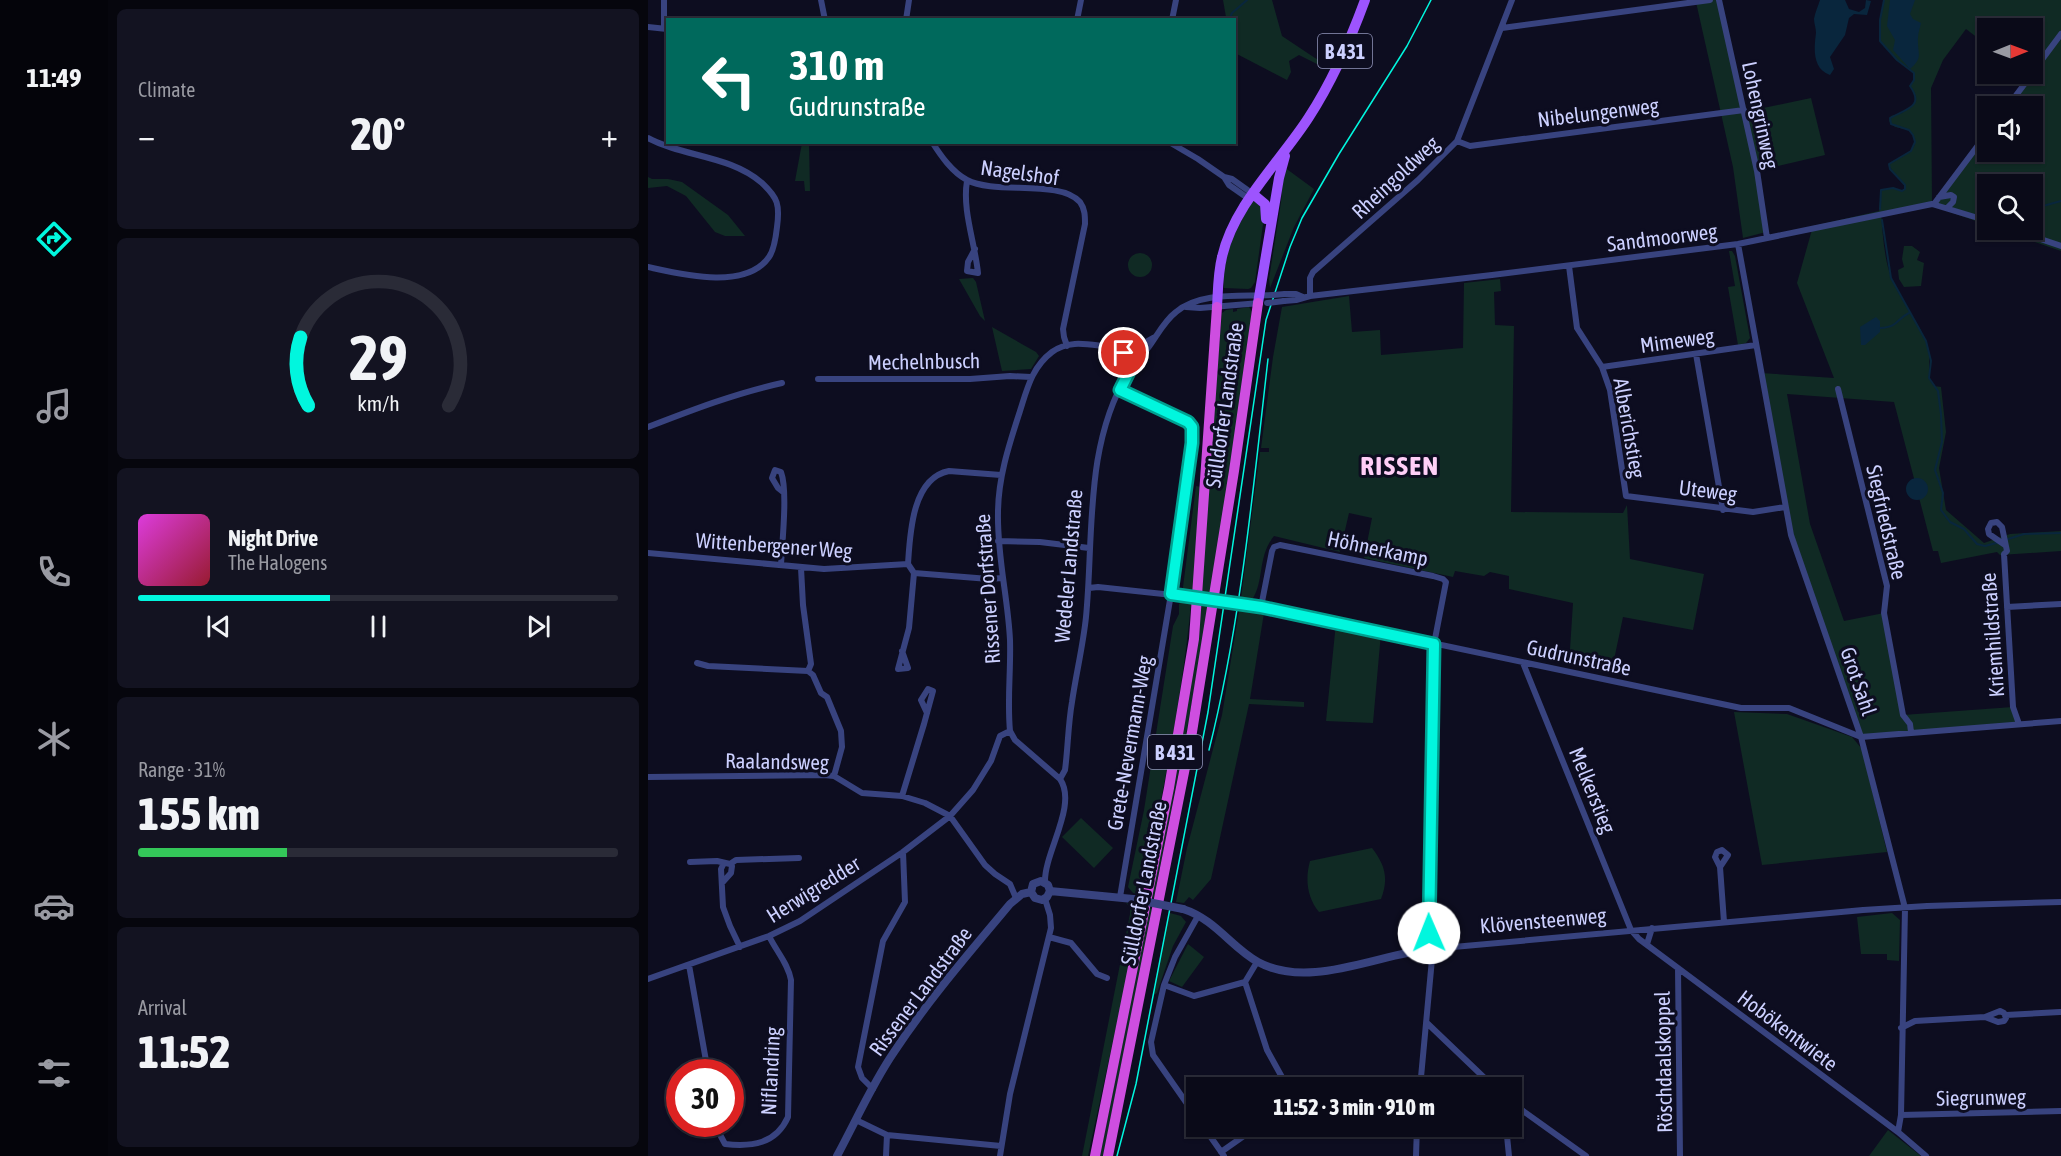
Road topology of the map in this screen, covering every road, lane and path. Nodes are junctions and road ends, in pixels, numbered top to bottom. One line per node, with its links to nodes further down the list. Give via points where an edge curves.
1 (664, 0): 15 (street)
2 (821, 0): 10 (street)
3 (909, 0): 11 (street)
4 (1081, 0): 12 (street)
5 (1176, 0): 13 (street)
6 (1365, 0): 25 (main road, B 431, via 1319,100)
7 (1512, 0): 16 (street, Rheingoldweg)
8 (1710, 0): 16 (street)
9 (1719, 0): 19 (street, Lohengrinweg)
10 (825, 18)
11 (906, 18)
12 (1077, 18)
13 (1172, 18)
14 (648, 27): 15 (street)
15 (666, 28)
16 (1502, 28): 21 (street, Rheingoldweg)
17 (2061, 34): 18 (street)
18 (2043, 58)
19 (1744, 110): 21 (street, Nibelungenweg, via 1470,146); 32 (street, Lohengrinweg)
20 (648, 138): 38 (street, via 753,176 771,192 779,207 771,255 754,270 732,277 701,278)
21 (1457, 141): 40 (street, Rheingoldweg, via 1313,272)
22 (933, 144): 26 (street, Nagelshof)
23 (1172, 144): 27 (street, via 1224,177 1228,185)
24 (1977, 147): 28 (street)
25 (1286, 150): 27 (main road, B 431); 39 (main road, B 431)
26 (967, 181): 36 (street, via 965,196); 45 (street, Nagelshof, via 1044,188 1079,201 1085,212 1085,224 1064,329)
27 (1251, 196): 39 (main road, via 1267,207 1260,260); 42 (main road, B 431, via 1225,245)
28 (1939, 197): 29 (street); 30 (street, via 1954,197)
29 (1935, 204): 30 (street); 32 (street, Sandmoorweg)
30 (1947, 208): 31 (street)
31 (1977, 218)
32 (1767, 238): 34 (street, Sandmoorweg)
33 (2043, 240): 35 (street)
34 (1738, 244): 37 (street, Sandmoorweg); 44 (street, Grot Sahl)
35 (2061, 246)
36 (975, 249)
37 (1569, 266): 40 (street, Sandmoorweg); 48 (street, Alberichstieg, via 1577,328)
38 (648, 267)
39 (1262, 279): 41 (main road, B 431)
40 (1306, 296): 41 (street, Sandmoorweg, bridge)
41 (1263, 299): 42 (street, Wedeler Landstraße); 148 (highway, Sülldorfer Landstraße / B 431, via 1192,732)
42 (1217, 302): 43 (street, Wedeler Landstraße, via 1176,312); 147 (highway, Sülldorfer Landstraße / B 431, via 1194,639 1169,788)
43 (1154, 337): 46 (street); 49 (street, Wedeler Landstraße)
44 (1756, 345): 47 (street, Mimeweg); 59 (street, Grot Sahl)
45 (1067, 346): 46 (street, via 1090,344); 50 (street, Rissener Dorfstraße, via 1051,353)
46 (1124, 349): 49 (street)
47 (1696, 354): 48 (street, Mimeweg); 60 (street)
48 (1602, 367): 58 (street, Alberichstieg, via 1610,390)
49 (1129, 372): 54 (street, Wedeler Landstraße)
50 (1031, 378): 51 (street, Mechelnbusch); 56 (street, Rissener Dorfstraße)
51 (818, 380)
52 (782, 383): 55 (street)
53 (1838, 388): 84 (street, Siegfriedstraße, via 1887,586 1884,613 1903,715)
54 (1120, 390): 63 (street, Wedeler Landstraße, via 1098,458); 71 (street, Grete-Nevermann-Weg, via 1192,427)
55 (648, 427)
56 (1001, 475): 61 (street, Rissener Dorfstraße); 65 (street, via 949,471 930,481 920,495 913,517)
57 (783, 492): 66 (street)
58 (1626, 496): 60 (street, Uteweg)
59 (1785, 507): 60 (street, Uteweg, via 1753,512); 85 (street, Grot Sahl, via 1791,535)
60 (1723, 510)
61 (998, 541): 63 (street); 69 (street, Rissener Dorfstraße)
62 (2005, 545): 62 (street, Kriemhildstraße, via 2001,525 1993,522 1989,534); 74 (street, Kriemhildstraße)
63 (1089, 548): 70 (street, Wedeler Landstraße)
64 (648, 553): 66 (street, Wittenbergener Weg)
65 (908, 564): 67 (street, Wittenbergener Weg); 68 (street)
66 (781, 565): 67 (street, Wittenbergener Weg)
67 (801, 568): 79 (street, via 811,664)
68 (914, 573): 69 (street); 76 (street, via 909,628)
69 (1002, 578): 83 (street, Rissener Dorfstraße, via 1010,634)
70 (1089, 588): 71 (street, Gudrunstraße); 88 (street, Wedeler Landstraße, via 1065,770)
71 (1171, 594): 73 (street, Gudrunstraße, bridge); 100 (street, Grete-Nevermann-Weg)
72 (2061, 604): 74 (street)
73 (1261, 607): 75 (street, Gudrunstraße); 75 (street, Höhnerkamp, via 1275,546 1443,579 1446,586)
74 (2007, 608): 82 (street, Kriemhildstraße, via 2013,707)
75 (1434, 644): 78 (street, Gudrunstraße); 112 (street, via 1428,923)
76 (902, 651)
77 (698, 663): 79 (street)
78 (1523, 663): 85 (street, Gudrunstraße, via 1741,708 1789,708); 107 (street, Melkerstieg)
79 (808, 671): 86 (street, via 827,697 841,730 842,747)
80 (927, 713): 89 (street)
81 (2061, 721): 82 (street, Gudrunstraße)
82 (2019, 724): 84 (street, Gudrunstraße)
83 (1010, 731): 88 (street); 90 (street, via 1000,736 991,761 973,790)
84 (1911, 732): 85 (street, Gudrunstraße)
85 (1861, 737): 103 (street, Grot Sahl)
86 (834, 776): 87 (street, Raalandsweg); 89 (street, Raalandsweg, via 862,793)
87 (648, 777)
88 (1060, 779): 96 (street, Wedeler Landstraße, via 1064,807)
89 (902, 796): 90 (street, Raalandsweg)
90 (950, 816): 91 (street, Herwigredder); 101 (street, Raalandsweg, via 985,865 1010,884)
91 (903, 852): 108 (street, Herwigredder, via 800,921); 129 (street, via 905,902 882,941 858,1067)
92 (799, 858): 94 (street)
93 (690, 862): 94 (street)
94 (727, 863): 97 (street, via 721,869); 97 (street, via 731,873)
95 (1720, 867): 105 (street)
96 (1042, 881): 98 (street, via 1031,886); 99 (street)
97 (722, 884): 111 (street, via 723,907)
98 (1031, 892): 99 (street, via 1038,900); 101 (street, Rissener Landstraße)
99 (1047, 895): 100 (street, Klövensteenweg); 109 (street)
100 (1120, 897): 104 (street, Klövensteenweg, bridge, via 1183,909)
101 (1016, 898): 129 (street, Rissener Landstraße, via 943,984 892,1054)
102 (2061, 902): 103 (street, Klövensteenweg)
103 (1905, 908): 105 (street, Klövensteenweg); 121 (street, Grot Sahl)
104 (1198, 916): 113 (street, Klövensteenweg); 119 (street)
105 (1724, 922): 106 (street, Klövensteenweg)
106 (1652, 928): 107 (street, Klövensteenweg); 110 (street)
107 (1631, 930): 110 (street, Hobökentwiete); 112 (street, Klövensteenweg)
108 (769, 936): 111 (street, Herwigredder); 137 (street, Niflandring, via 791,980 788,1117 770,1140 758,1144 725,1144)
109 (1049, 937): 116 (street, via 1071,944 1097,974); 142 (street)
110 (1647, 944): 115 (street, Hobökentwiete)
111 (740, 947): 114 (street, Herwigredder)
112 (1431, 949): 113 (street, Klövensteenweg, via 1301,973); 123 (street)
113 (1257, 962): 118 (street)
114 (689, 965): 117 (street, Herwigredder); 125 (street)
115 (1678, 968): 135 (street, Hobökentwiete); 152 (street, Röschdaalskoppel)
116 (1107, 978)
117 (648, 979)
118 (1245, 982): 119 (street, via 1194,996); 126 (street, via 1266,1050)
119 (1164, 985): 130 (street, via 1152,1052)
120 (2060, 1012): 122 (street, via 2006,1015 2003,1022 1985,1017)
121 (1902, 1013): 122 (street); 124 (street, Grot Sahl)
122 (1915, 1021): 124 (street)
123 (1427, 1023): 127 (street); 128 (street)
124 (1901, 1028): 133 (street, Grot Sahl)
125 (706, 1059)
126 (1282, 1077)
127 (1421, 1077)
128 (1483, 1077)
129 (873, 1089): 134 (street, Rissener Landstraße)
130 (1186, 1102)
131 (1522, 1110): 151 (street)
132 (2061, 1111): 133 (street, Siegrunweg)
133 (1901, 1115): 135 (street, Grot Sahl)
134 (856, 1120): 136 (street); 144 (street, Rissener Landstraße)
135 (1898, 1132): 153 (street, Hobökentwiete)
136 (887, 1135): 142 (street); 145 (street)
137 (721, 1137)
138 (1211, 1137): 143 (street)
139 (1244, 1137): 143 (street)
140 (1417, 1137): 149 (street)
141 (1507, 1137): 150 (street)
142 (1001, 1146): 146 (street)
143 (1223, 1154)
144 (837, 1156)
145 (886, 1156)
146 (1000, 1156)
147 (1095, 1156)
148 (1108, 1156)
149 (1416, 1156)
150 (1509, 1156)
151 (1586, 1156)
152 (1680, 1156)
153 (1926, 1156)

